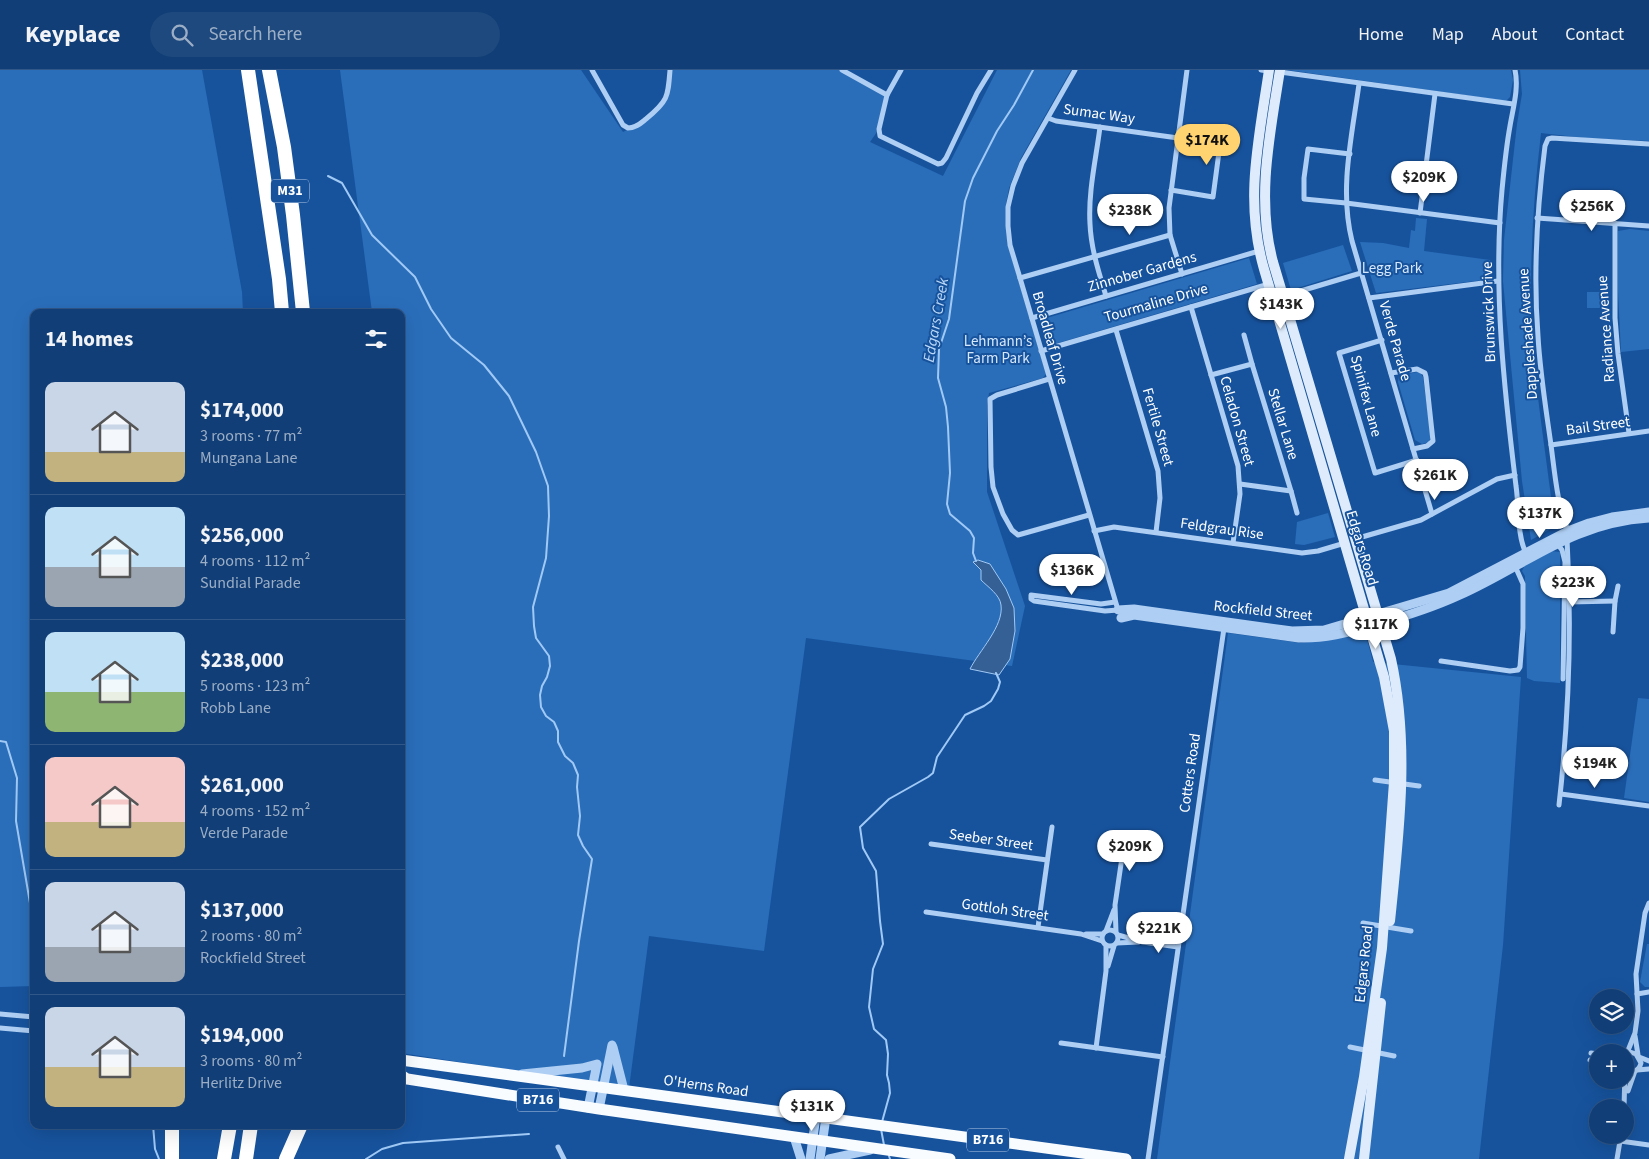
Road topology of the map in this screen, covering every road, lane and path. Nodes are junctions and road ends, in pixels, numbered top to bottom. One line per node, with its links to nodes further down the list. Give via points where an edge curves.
1 (248, 70): 41 (highway, M31)
2 (269, 70): 42 (highway, M31, via 286,166)
3 (592, 70): 4 (street, via 623,125 631,128 665,101)
4 (670, 70)
5 (842, 70): 14 (street)
6 (902, 70): 14 (street)
7 (990, 70): 14 (street, via 940,164 880,136)
8 (1075, 70): 16 (street, Broadleaf Drive)
9 (1187, 70): 18 (street)
10 (1515, 70): 15 (street, Brunswick Drive)
11 (1271, 71): 12 (street); 30 (main road, Edgars Road, via 1254,190 1254,223); 36 (main road, Edgars Road, via 1264,198)
12 (1359, 84): 13 (street); 21 (street, Verde Parade)
13 (1435, 94): 15 (street); 24 (street)
14 (887, 96)
15 (1513, 104): 26 (street, Brunswick Drive)
16 (1048, 118): 17 (street, Sumac Way); 34 (street, Broadleaf Drive, via 1022,164 1010,197 1009,236)
17 (1100, 127): 19 (street, Sumac Way); 31 (street, via 1090,213)
18 (1179, 131): 19 (street); 22 (street, via 1221,138 1213,197)
19 (1178, 138): 22 (street)
20 (1649, 144): 25 (street, Dappleshade Avenue, via 1548,140)
21 (1350, 154): 23 (street, Verde Parade); 23 (street, via 1308,149 1304,178 1304,199)
22 (1171, 190): 29 (street)
23 (1346, 203): 24 (street); 32 (street, Verde Parade, via 1350,232)
24 (1420, 213): 26 (street)
25 (1537, 218): 27 (street); 54 (street, Dappleshade Avenue, via 1538,334)
26 (1500, 223): 35 (street, Brunswick Drive)
27 (1615, 223): 28 (street); 53 (street, Radiance Avenue, via 1615,318)
28 (1649, 226)
29 (1170, 235): 31 (street); 33 (street)
30 (1259, 251): 33 (street, Zinnober Gardens); 36 (main road, Edgars Road)
31 (1094, 256): 34 (street); 37 (street)
32 (1362, 273): 38 (street); 39 (street, Verde Parade)
33 (1182, 274): 37 (street, Zinnober Gardens)
34 (1020, 278): 43 (street, Broadleaf Drive)
35 (1498, 281): 39 (street); 57 (street, Brunswick Drive)
36 (1274, 282): 38 (main road, Edgars Road); 40 (street, Tourmaline Drive)
37 (1106, 296): 43 (street, Zinnober Gardens)
38 (1278, 298): 68 (main road, Edgars Road)
39 (1369, 298): 46 (street, Verde Parade)
40 (1191, 307): 44 (street, Tourmaline Drive); 50 (street, Celadon Street)
41 (282, 309)
42 (303, 309)
43 (1032, 318): 47 (street, Broadleaf Drive)
44 (1116, 330): 47 (street, Tourmaline Drive); 66 (street, Fertile Street, via 1158,471 1160,498)
45 (1244, 335): 48 (street, Stellar Lane)
46 (1382, 340): 49 (street, Verde Parade); 56 (street, Spinifex Lane, via 1339,353 1375,473)
47 (1041, 352): 51 (street, Broadleaf Drive)
48 (1252, 364): 50 (street); 59 (street, Stellar Lane)
49 (1391, 373): 55 (street, Verde Parade); 55 (street, via 1417,369 1422,370 1426,377 1433,441)
50 (1211, 375): 58 (street, Celadon Street, via 1238,466)
51 (1049, 379): 63 (street, Broadleaf Drive); 63 (street, via 990,399 994,493 1016,534 1026,534)
52 (1649, 431): 53 (street, Bail Street)
53 (1629, 434): 54 (street, Bail Street)
54 (1551, 445): 67 (street, Dappleshade Avenue, via 1559,505)
55 (1413, 449): 56 (street, Verde Parade)
56 (1417, 460): 62 (street, Verde Parade)
57 (1515, 476): 62 (street, Feldgrau Rise, via 1497,479); 71 (street, Brunswick Drive, via 1521,540)
58 (1240, 484): 59 (street); 70 (street, Celadon Street)
59 (1290, 491): 61 (street, Stellar Lane)
60 (1649, 512): 67 (street, Rockfield Street, via 1612,516)
61 (1297, 513)
62 (1432, 514): 68 (street, Feldgrau Rise)
63 (1089, 515): 65 (street, Broadleaf Drive)
64 (1649, 518): 67 (street, Rockfield Street)
65 (1094, 530): 66 (street, Feldgrau Rise, via 1114,526); 79 (street, Broadleaf Drive)
66 (1156, 532): 70 (street, Feldgrau Rise)
67 (1567, 535): 69 (street, Rockfield Street); 77 (street, Dappleshade Avenue)
68 (1350, 541): 70 (street, Feldgrau Rise, via 1302,553); 80 (main road, Edgars Road)
69 (1556, 541): 71 (street, Rockfield Street); 76 (street, via 1564,556)
70 (1233, 544)
71 (1528, 556): 72 (street, Rockfield Street)
72 (1513, 563): 80 (street, Rockfield Street, via 1449,593); 83 (street, via 1523,584 1523,628 1518,670)
73 (1618, 586): 75 (street)
74 (1064, 598): 78 (street); 78 (street, Rockfield Street, via 1032,595 1034,601); 79 (street, Rockfield Street, via 1101,604)
75 (1614, 600): 77 (street); 82 (street)
76 (1563, 602): 77 (street); 84 (street)
77 (1570, 602): 88 (street, Dappleshade Avenue, via 1569,680)
78 (1064, 605): 79 (street, Rockfield Street)
79 (1119, 612): 81 (street, Rockfield Street, via 1134,608)
80 (1374, 620): 81 (street, Rockfield Street, via 1348,633 1307,639); 86 (main road, Edgars Road, via 1392,659 1397,685 1402,744)
81 (1224, 625): 108 (street, Cotters Road)
82 (1614, 632)
83 (1441, 661)
84 (1562, 680)
85 (1375, 780): 86 (street)
86 (1398, 783): 87 (street); 100 (main road, Edgars Road, via 1396,870)
87 (1419, 786)
88 (1560, 794): 89 (street, Dappleshade Avenue); 90 (street)
89 (1559, 805)
90 (1649, 806)
91 (1052, 827): 94 (street)
92 (1125, 837): 96 (street)
93 (931, 844): 94 (street, Seeber Street)
94 (1047, 860): 99 (street)
95 (1649, 903): 111 (street, via 1636,974)
96 (1115, 905): 102 (street); 104 (street)
97 (926, 912): 99 (street, Gottloh Street)
98 (1363, 924): 100 (street)
99 (1038, 927): 103 (street, Gottloh Street)
100 (1386, 927): 101 (street); 121 (main road, Edgars Road)
101 (1411, 931)
102 (1105, 932): 103 (street, Gottloh Street); 104 (street, Gottloh Street, via 1111,930); 106 (street)
103 (1081, 934): 106 (street, Gottloh Street)
104 (1117, 934): 105 (street); 107 (street)
105 (1143, 942): 107 (street); 108 (street)
106 (1104, 943): 107 (street, Gottloh Street); 109 (street)
107 (1116, 944): 109 (street)
108 (1178, 947): 124 (street, Cotters Road)
109 (1106, 971): 120 (street)
110 (1649, 992): 111 (street)
111 (1637, 994): 116 (street, via 1639,1006)
112 (0, 1014): 113 (street)
113 (30, 1017)
114 (0, 1028): 115 (street)
115 (30, 1031)
116 (1635, 1033): 118 (street); 125 (street)
117 (1061, 1043): 120 (street)
118 (1630, 1044)
119 (1350, 1047): 121 (street)
120 (1096, 1048): 124 (street)
121 (1372, 1052): 123 (street); 139 (main road, Edgars Road); 163 (main road, Edgars Road)
122 (1634, 1053): 125 (street)
123 (1394, 1056)
124 (1163, 1057): 162 (street, Cotters Road)
125 (1639, 1057): 127 (street); 129 (street, via 1641,1062)
126 (405, 1061): 130 (main road, O'Herns Road / B716)
127 (1649, 1061)
128 (1649, 1069): 129 (street)
129 (1636, 1070): 135 (street)
130 (512, 1074): 132 (main road, O'Herns Road / B716); 132 (street, via 597,1064)
131 (405, 1078): 137 (main road, B716)
132 (598, 1086): 134 (main road, O'Herns Road / B716); 134 (street, via 612,1045); 137 (street)
133 (1626, 1089): 135 (street)
134 (624, 1090): 138 (main road, O'Herns Road / B716)
135 (1626, 1096): 136 (street)
136 (1626, 1099)
137 (594, 1109): 144 (main road, B716)
138 (821, 1117): 145 (street); 161 (main road, O'Herns Road / B716)
139 (1368, 1124): 164 (main road, Edgars Road); 165 (main road)
140 (172, 1129): 151 (highway)
141 (229, 1129): 152 (highway)
142 (250, 1129): 153 (highway)
143 (301, 1129): 154 (highway)
144 (794, 1137): 145 (main road, B716); 156 (street)
145 (817, 1141): 150 (main road, B716); 157 (street); 158 (street)
146 (1634, 1141): 148 (street)
147 (1619, 1144): 166 (street)
148 (1649, 1145)
149 (558, 1147): 155 (street)
150 (875, 1148): 159 (street); 160 (main road, B716)
151 (172, 1159)
152 (224, 1159)
153 (246, 1159)
154 (286, 1159)
155 (564, 1159)
156 (801, 1159)
157 (810, 1159)
158 (820, 1159)
159 (829, 1159)
160 (950, 1159)
161 (1126, 1159)
162 (1148, 1159)
163 (1349, 1159)
164 (1364, 1159)
165 (1372, 1159)
166 (1617, 1159)

